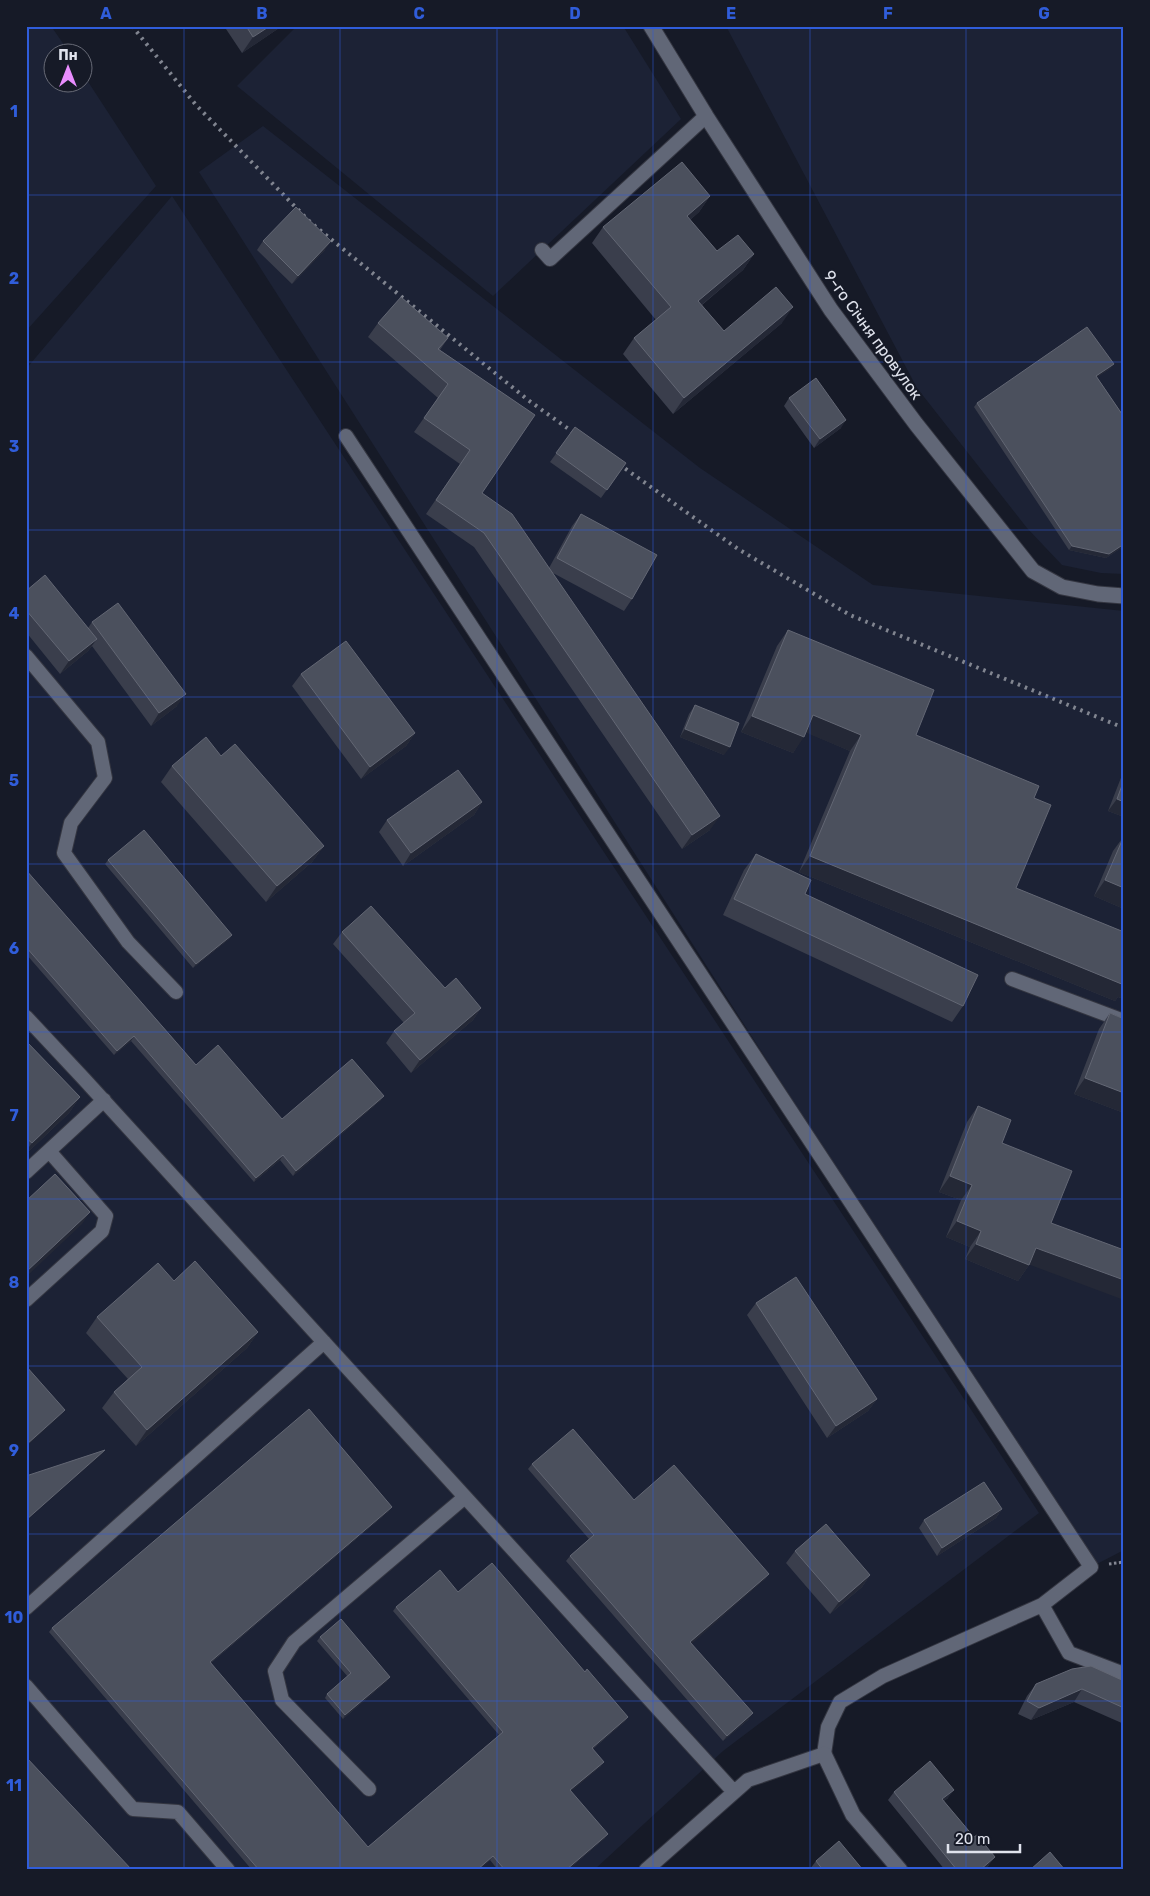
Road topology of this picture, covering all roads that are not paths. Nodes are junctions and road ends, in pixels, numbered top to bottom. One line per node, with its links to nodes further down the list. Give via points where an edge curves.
1 (650, 26): 2 (street, 9-го Січня провулок)
2 (706, 116): 3 (lane, via 550,259); 5 (street, 9-го Січня провулок, via 831,310 916,424 1033,571 1062,587)
3 (542, 250)
4 (346, 436): 17 (lane, via 1091,1567)
5 (1124, 596)
6 (26, 656): 8 (lane, via 98,742 104,778 72,823 64,854 128,942)
7 (1012, 979): 10 (lane)
8 (176, 992)
9 (26, 1017): 11 (lane)
10 (1124, 1021)
11 (104, 1100): 12 (lane); 15 (lane)
12 (49, 1151): 13 (lane); 14 (lane, via 106,1216 102,1231)
13 (26, 1172)
14 (26, 1300)
15 (324, 1342): 16 (lane); 18 (lane)
16 (465, 1496): 22 (lane, via 294,1642 274,1671 282,1700); 23 (lane)
17 (1042, 1605): 19 (lane, via 1069,1653); 21 (lane, via 883,1676 840,1702 828,1727)
18 (26, 1608)
19 (1124, 1674)
20 (26, 1686): 24 (lane, via 133,1810 178,1812)
21 (824, 1754): 23 (lane, via 748,1780); 26 (street, via 853,1815)
22 (370, 1789)
23 (734, 1792): 25 (lane)
24 (228, 1870)
25 (646, 1870)
26 (900, 1870)

